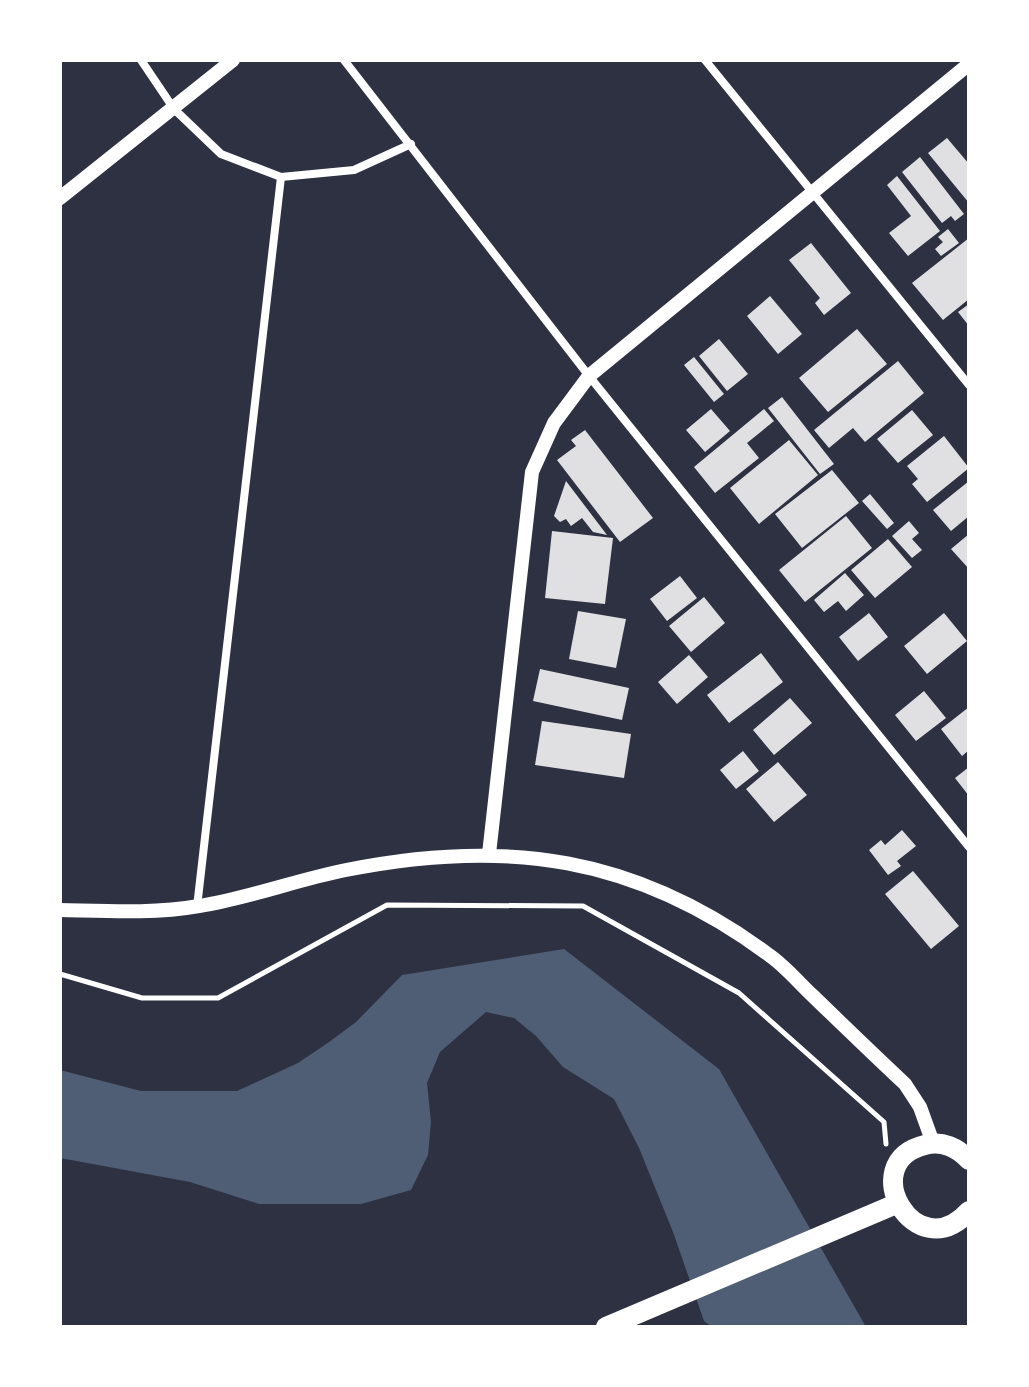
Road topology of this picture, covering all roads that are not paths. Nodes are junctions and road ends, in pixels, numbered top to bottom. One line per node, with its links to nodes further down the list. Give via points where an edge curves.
1 (141, 60): 6 (street)
2 (233, 60): 6 (street)
3 (344, 60): 7 (street)
4 (705, 60): 9 (street)
5 (969, 64): 9 (street)
6 (174, 109): 8 (street, via 221,154); 10 (street)
7 (411, 144): 8 (street, via 354,170); 11 (street)
8 (281, 177): 15 (street)
9 (813, 194): 11 (street); 12 (street)
10 (60, 198)
11 (589, 376): 13 (street); 14 (street, via 554,423 532,472)
12 (969, 385)
13 (969, 847)
14 (489, 854): 15 (street, via 342,870); 17 (street, via 575,864 628,877 691,904 726,926 772,956 905,1084)
15 (197, 907): 16 (street)
16 (60, 910)
17 (933, 1143): 18 (main road, via 955,1148); 19 (main road, via 914,1149 896,1168)
18 (969, 1160)
19 (896, 1204): 20 (main road, via 906,1217 935,1228 954,1223); 21 (main road)
20 (969, 1211)
21 (606, 1327)

